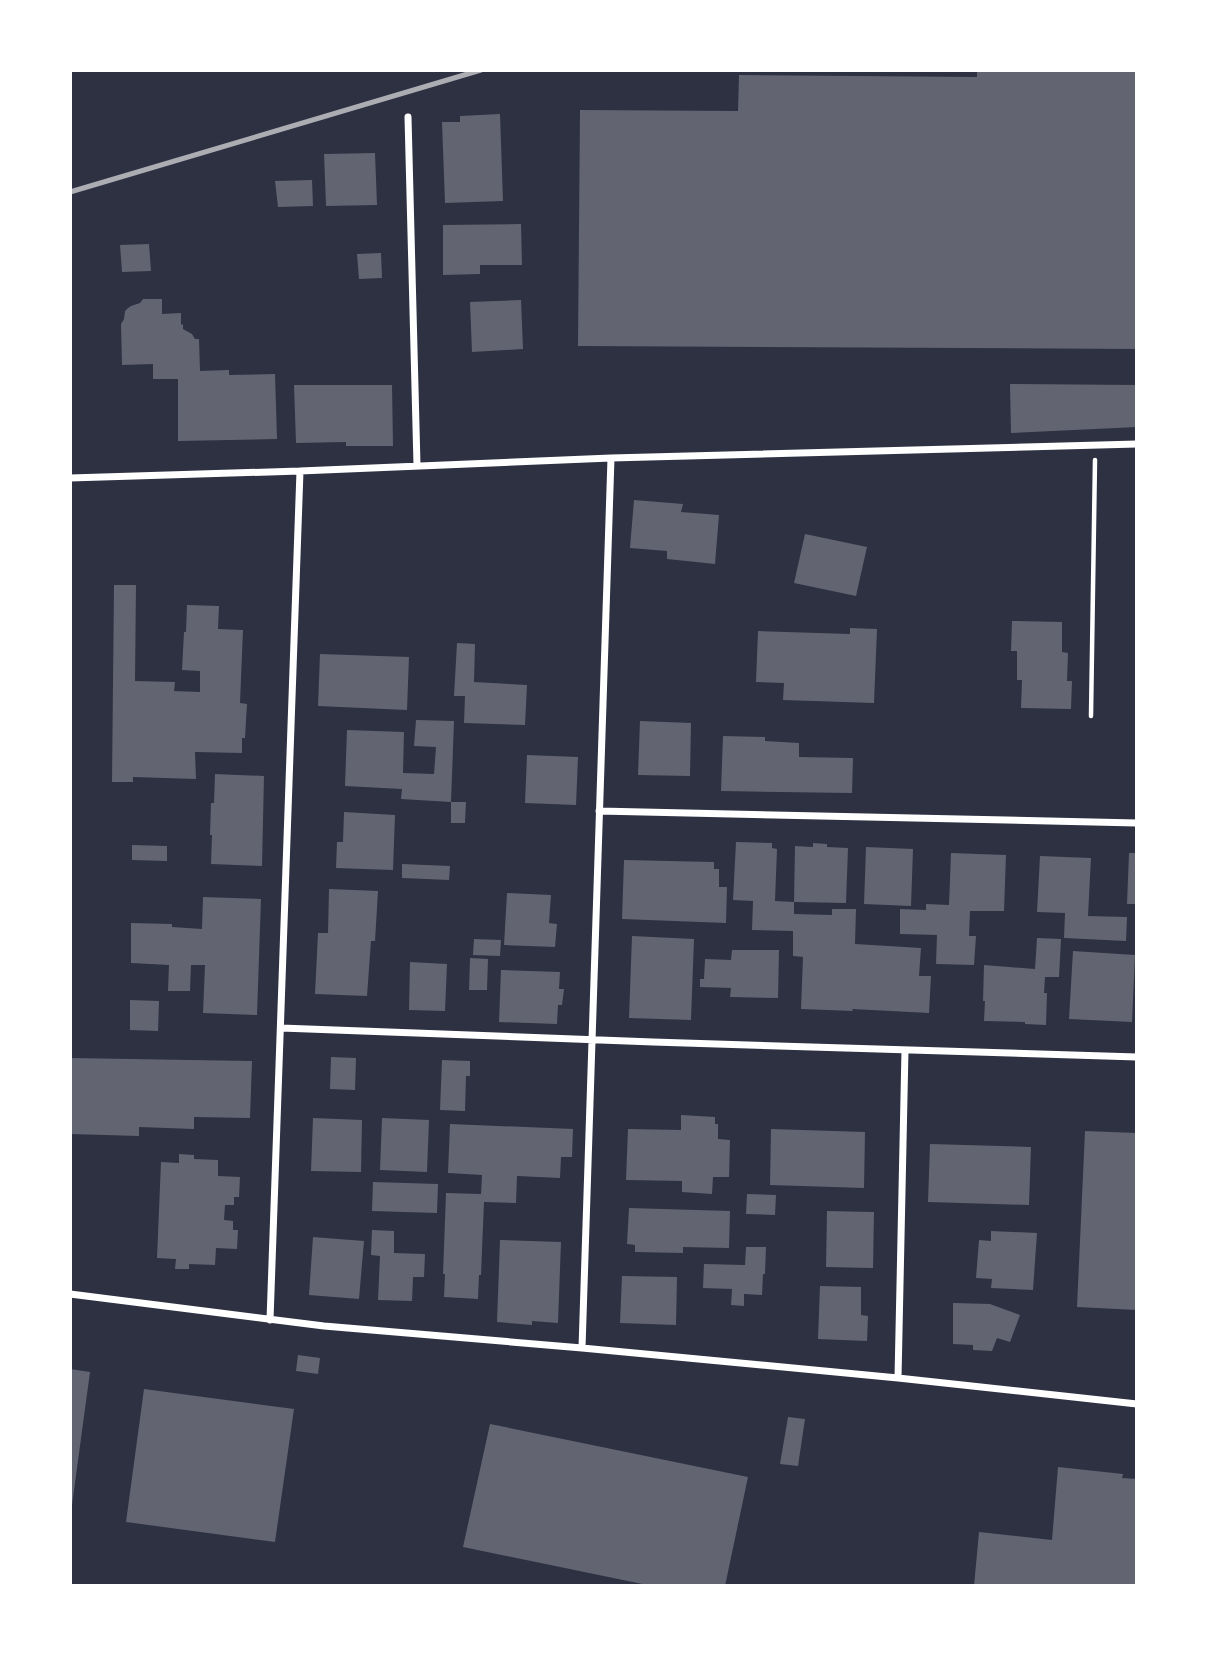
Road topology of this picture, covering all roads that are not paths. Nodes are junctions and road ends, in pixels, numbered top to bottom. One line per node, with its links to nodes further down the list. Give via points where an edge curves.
1 (408, 117): 4 (street)
2 (1137, 444): 3 (street)
3 (611, 458): 4 (street); 7 (street)
4 (417, 466): 5 (street)
5 (300, 471): 6 (street); 9 (street)
6 (70, 478)
7 (600, 811): 8 (street); 10 (street)
8 (1137, 823)
9 (281, 1028): 10 (street); 14 (street)
10 (592, 1040): 11 (street); 15 (street)
11 (905, 1050): 12 (street); 16 (street)
12 (1137, 1057)
13 (70, 1294): 14 (street)
14 (270, 1320): 15 (street)
15 (582, 1348): 16 (street)
16 (898, 1378): 17 (street)
17 (1137, 1404)

